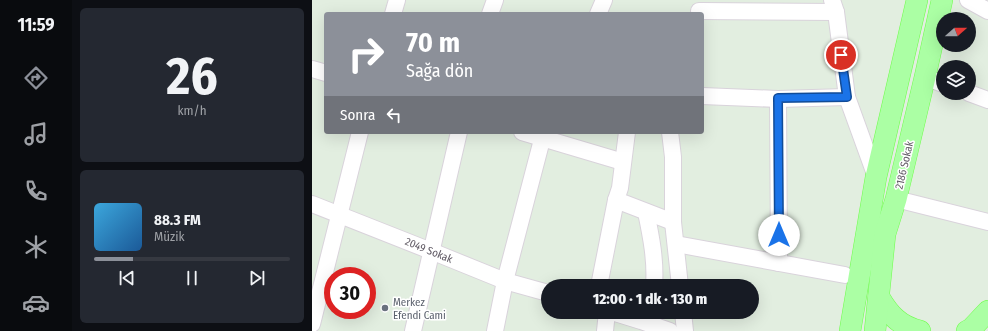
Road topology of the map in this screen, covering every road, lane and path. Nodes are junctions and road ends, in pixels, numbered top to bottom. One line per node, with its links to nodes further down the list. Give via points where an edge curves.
1 (397, 0): 10 (street)
2 (495, 0): 11 (street)
3 (604, 0): 12 (street)
4 (917, 0): 27 (main road)
5 (942, 0): 15 (main road, 2186 Sokak)
6 (968, 0): 9 (street)
7 (834, 6): 8 (street); 18 (street)
8 (700, 8)
9 (988, 11)
10 (394, 12)
11 (491, 12)
12 (599, 12)
13 (312, 69): 14 (street)
14 (324, 72)
15 (934, 80): 28 (main road, 2186 Sokak)
16 (704, 96): 19 (street)
17 (976, 96): 20 (street)
18 (847, 97): 19 (street); 27 (street)
19 (778, 98): 37 (street)
20 (988, 100)
21 (360, 134): 32 (street)
22 (459, 134): 36 (street)
23 (627, 134): 26 (street)
24 (670, 134): 33 (street, via 673,157)
25 (543, 135): 26 (street); 42 (street)
26 (623, 162): 29 (street)
27 (876, 177): 56 (main road)
28 (896, 199): 34 (street); 44 (main road, 2186 Sokak, via 885,234)
29 (616, 200): 31 (street); 39 (street)
30 (312, 204): 32 (street, 2049 Sokak)
31 (646, 212): 33 (street); 40 (street, via 653,248)
32 (340, 215): 36 (street, 2049 Sokak); 49 (street)
33 (673, 222): 35 (street)
34 (988, 222)
35 (676, 244): 37 (street); 41 (street)
36 (431, 251): 42 (street, 2049 Sokak); 51 (street)
37 (779, 263): 38 (street)
38 (845, 275)
39 (600, 279)
40 (655, 279)
41 (679, 279)
42 (505, 281): 43 (street, 2049 Sokak); 52 (street)
43 (541, 291)
44 (878, 297): 57 (main road, 2186 Sokak); 58 (main road, via 899,322)
45 (988, 311): 50 (main road)
46 (606, 319): 53 (street)
47 (648, 319): 54 (street)
48 (684, 319): 55 (street)
49 (312, 324)
50 (966, 330)
51 (413, 331)
52 (495, 331)
53 (605, 331)
54 (670, 331)
55 (685, 331)
56 (850, 331)
57 (875, 331)
58 (920, 331)

